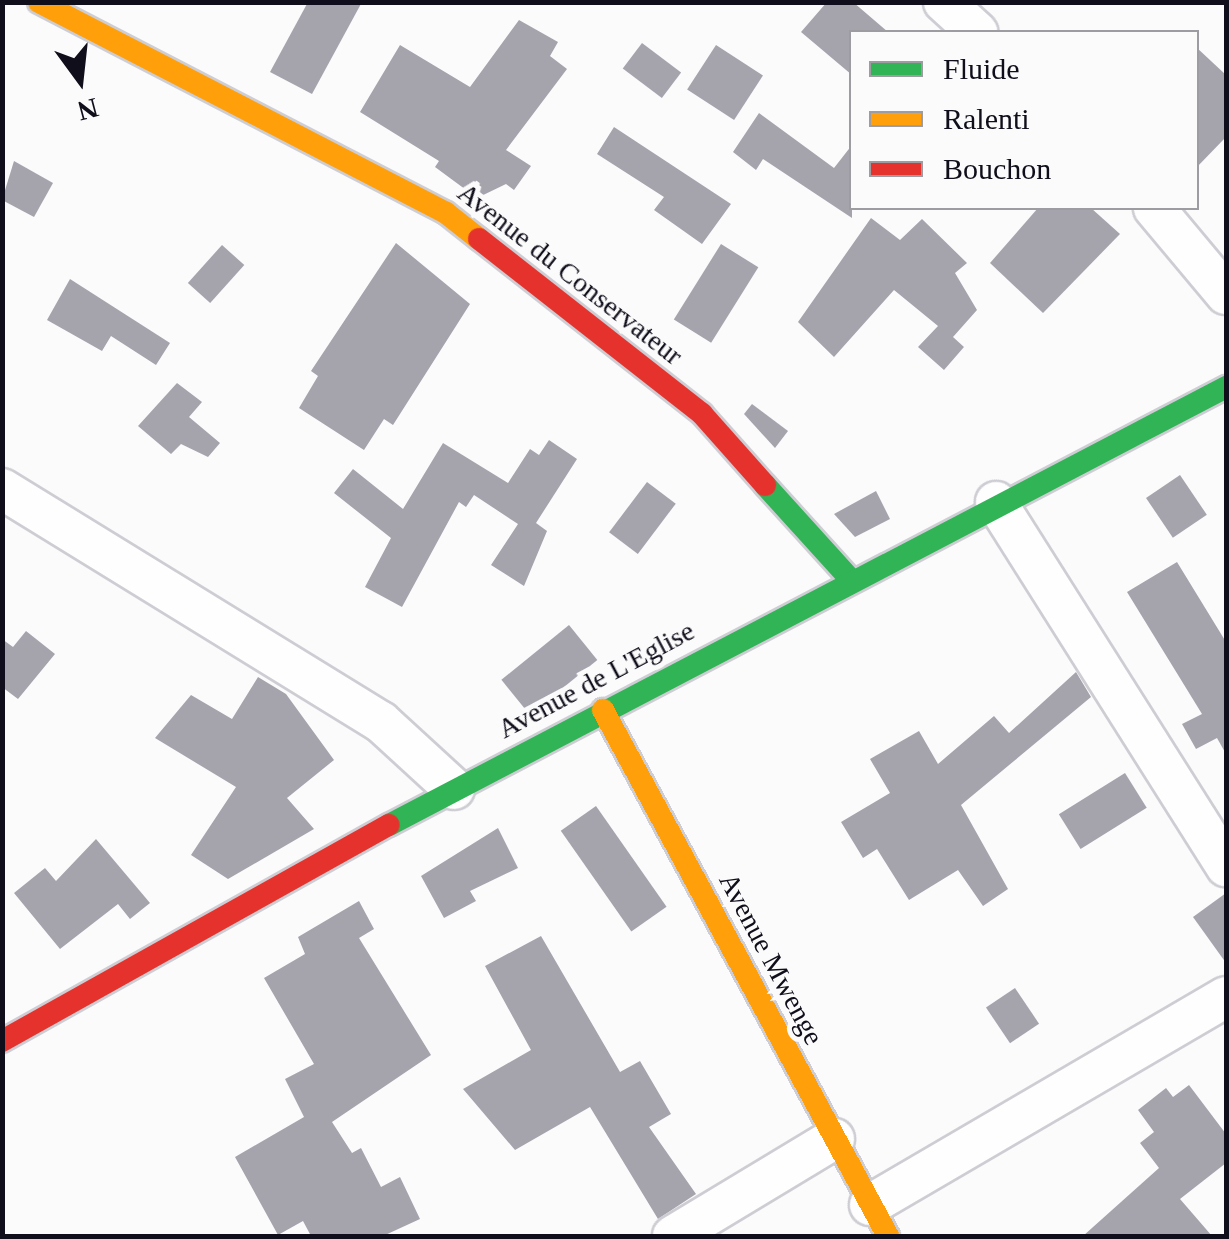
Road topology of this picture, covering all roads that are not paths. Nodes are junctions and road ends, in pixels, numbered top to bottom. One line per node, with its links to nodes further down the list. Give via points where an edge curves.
1 (39, 2): 9 (street, Avenue du Conservateur, via 446,213 702,414)
2 (944, 2): 3 (street)
3 (975, 30)
4 (1156, 210): 5 (street)
5 (1226, 294)
6 (1226, 386): 8 (street, Avenue de L'Eglise)
7 (2, 489): 11 (street, via 381,722)
8 (996, 502): 9 (street, Avenue de L'Eglise); 12 (street)
9 (851, 580): 10 (street, Avenue de L'Eglise)
10 (603, 710): 11 (street, Avenue de L'Eglise); 15 (street, Avenue Mwenge)
11 (454, 789): 14 (street, Avenue de L'Eglise)
12 (1226, 866)
13 (1226, 996): 16 (street)
14 (2, 1041)
15 (834, 1140): 16 (street, Avenue Mwenge); 17 (street)
16 (879, 1221)
17 (674, 1236)

